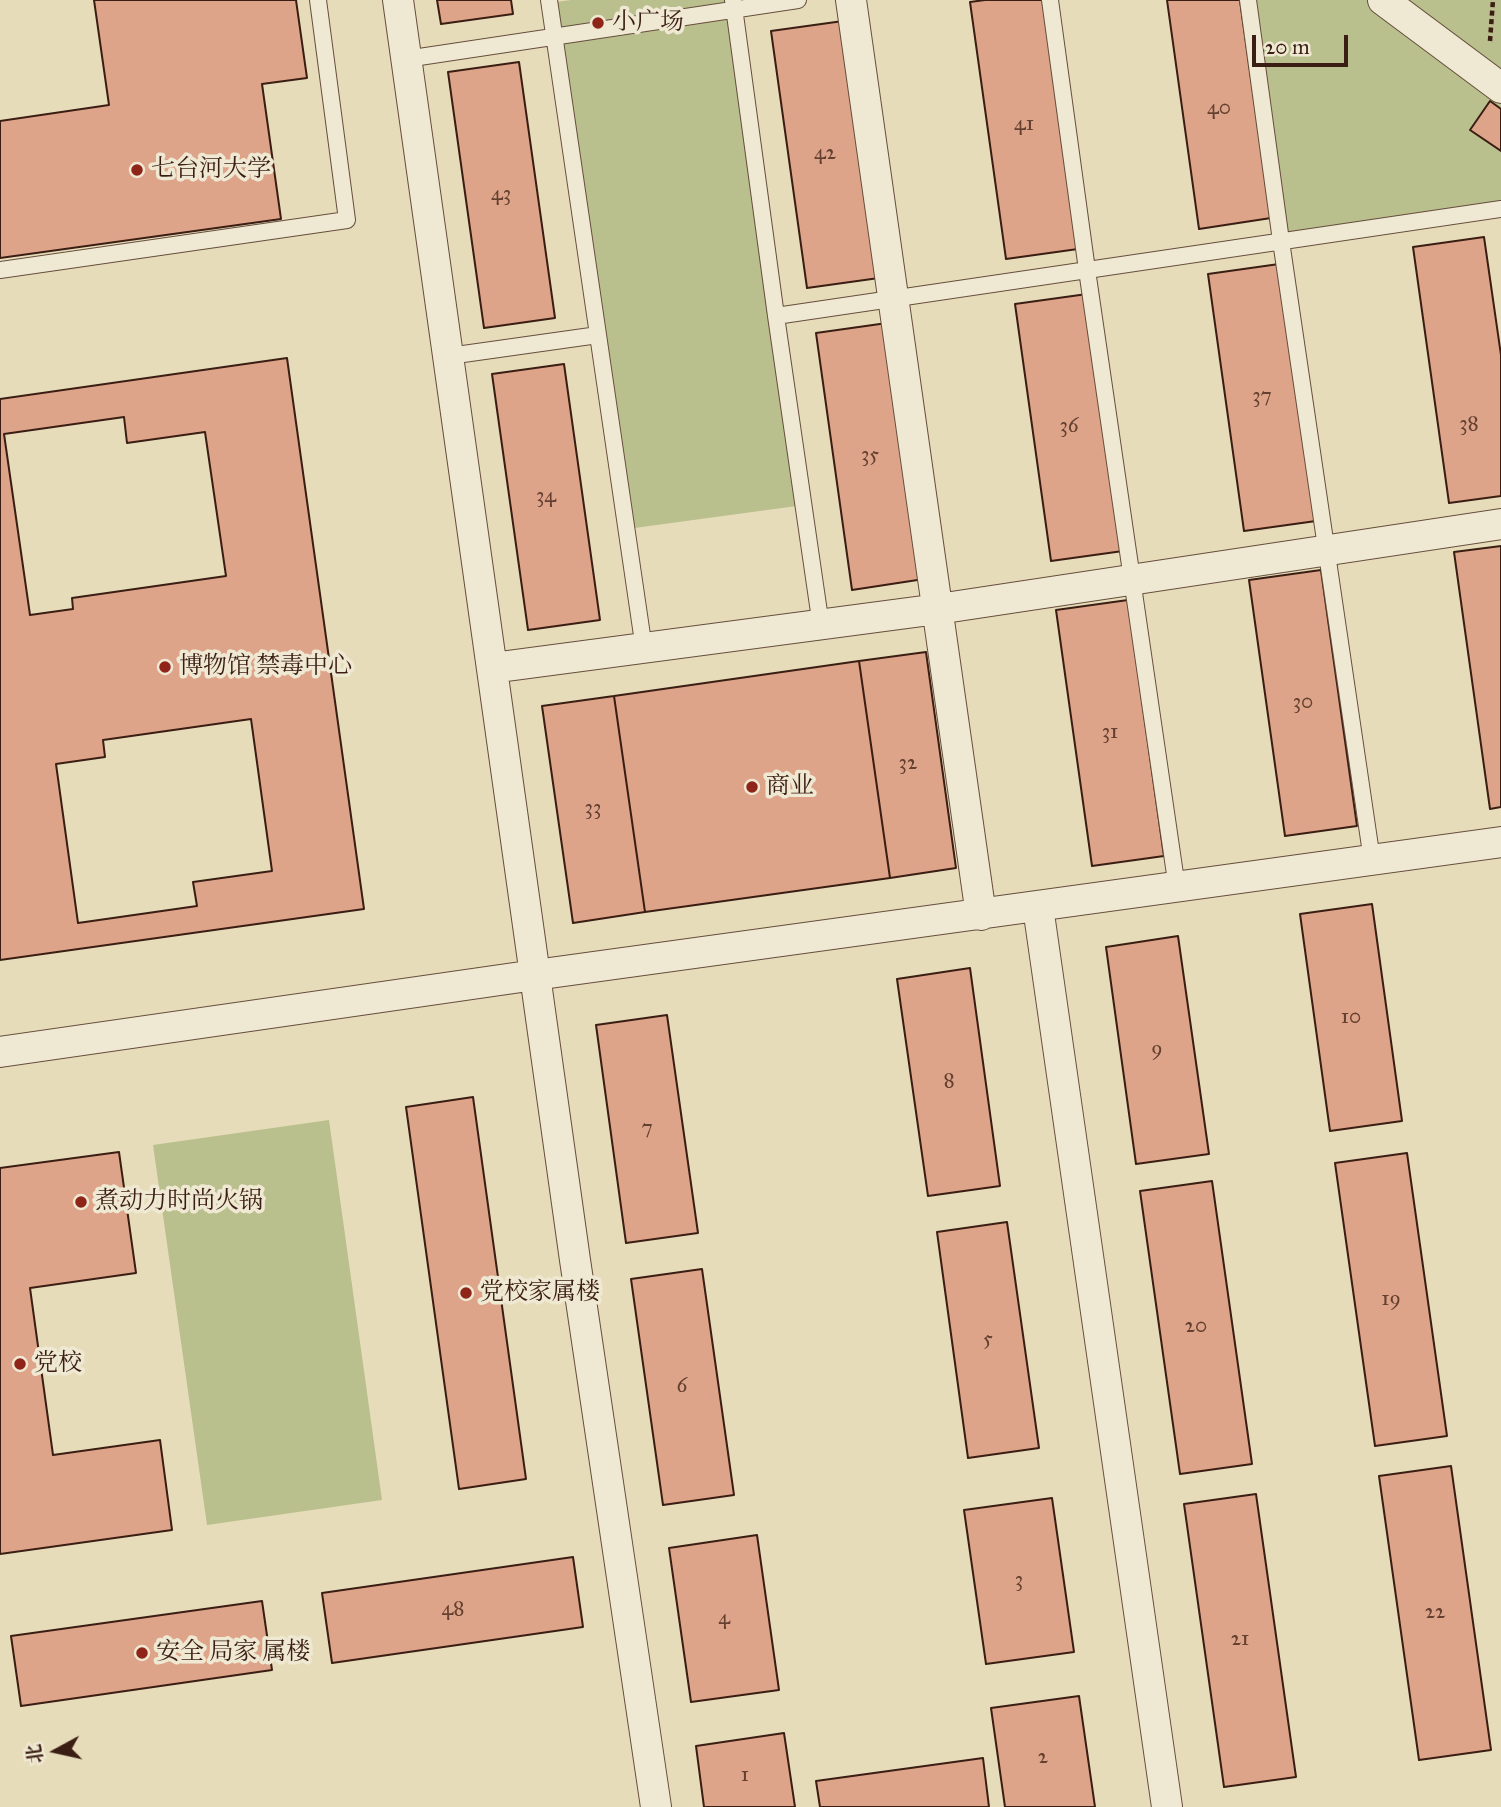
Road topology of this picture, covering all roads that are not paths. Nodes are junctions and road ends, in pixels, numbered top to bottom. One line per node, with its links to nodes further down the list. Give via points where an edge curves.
1 (318, 0): 15 (lane, via 347,220)
2 (398, 0): 11 (street)
3 (549, 0): 10 (lane)
4 (798, 0): 9 (lane)
5 (851, 0): 17 (street)
6 (1050, 0): 16 (lane)
7 (1248, 0): 14 (lane)
8 (1383, 0): 12 (street)
9 (734, 5): 10 (lane); 18 (lane)
10 (554, 37): 11 (lane); 19 (lane)
11 (406, 59): 20 (street)
12 (1501, 88)
13 (1501, 209): 14 (lane)
14 (1281, 241): 16 (lane); 22 (lane)
15 (0, 270)
16 (1087, 270): 17 (lane); 23 (lane)
17 (891, 299): 18 (lane); 24 (street)
18 (776, 316): 25 (lane)
19 (598, 335): 20 (lane); 26 (lane)
20 (449, 356): 27 (street)
21 (1501, 524): 22 (street)
22 (1327, 551): 23 (street); 29 (lane)
23 (1132, 580): 24 (street); 30 (lane)
24 (938, 609): 25 (street); 32 (street)
25 (821, 626): 26 (street)
26 (644, 649): 27 (street)
27 (492, 668): 33 (street)
28 (1501, 842): 29 (street)
29 (1372, 860): 30 (street)
30 (1177, 888): 31 (street)
31 (1038, 907): 32 (street); 36 (street)
32 (981, 915): 33 (street)
33 (535, 975): 34 (street); 35 (street)
34 (0, 1052)
35 (656, 1807)
36 (1167, 1807)

